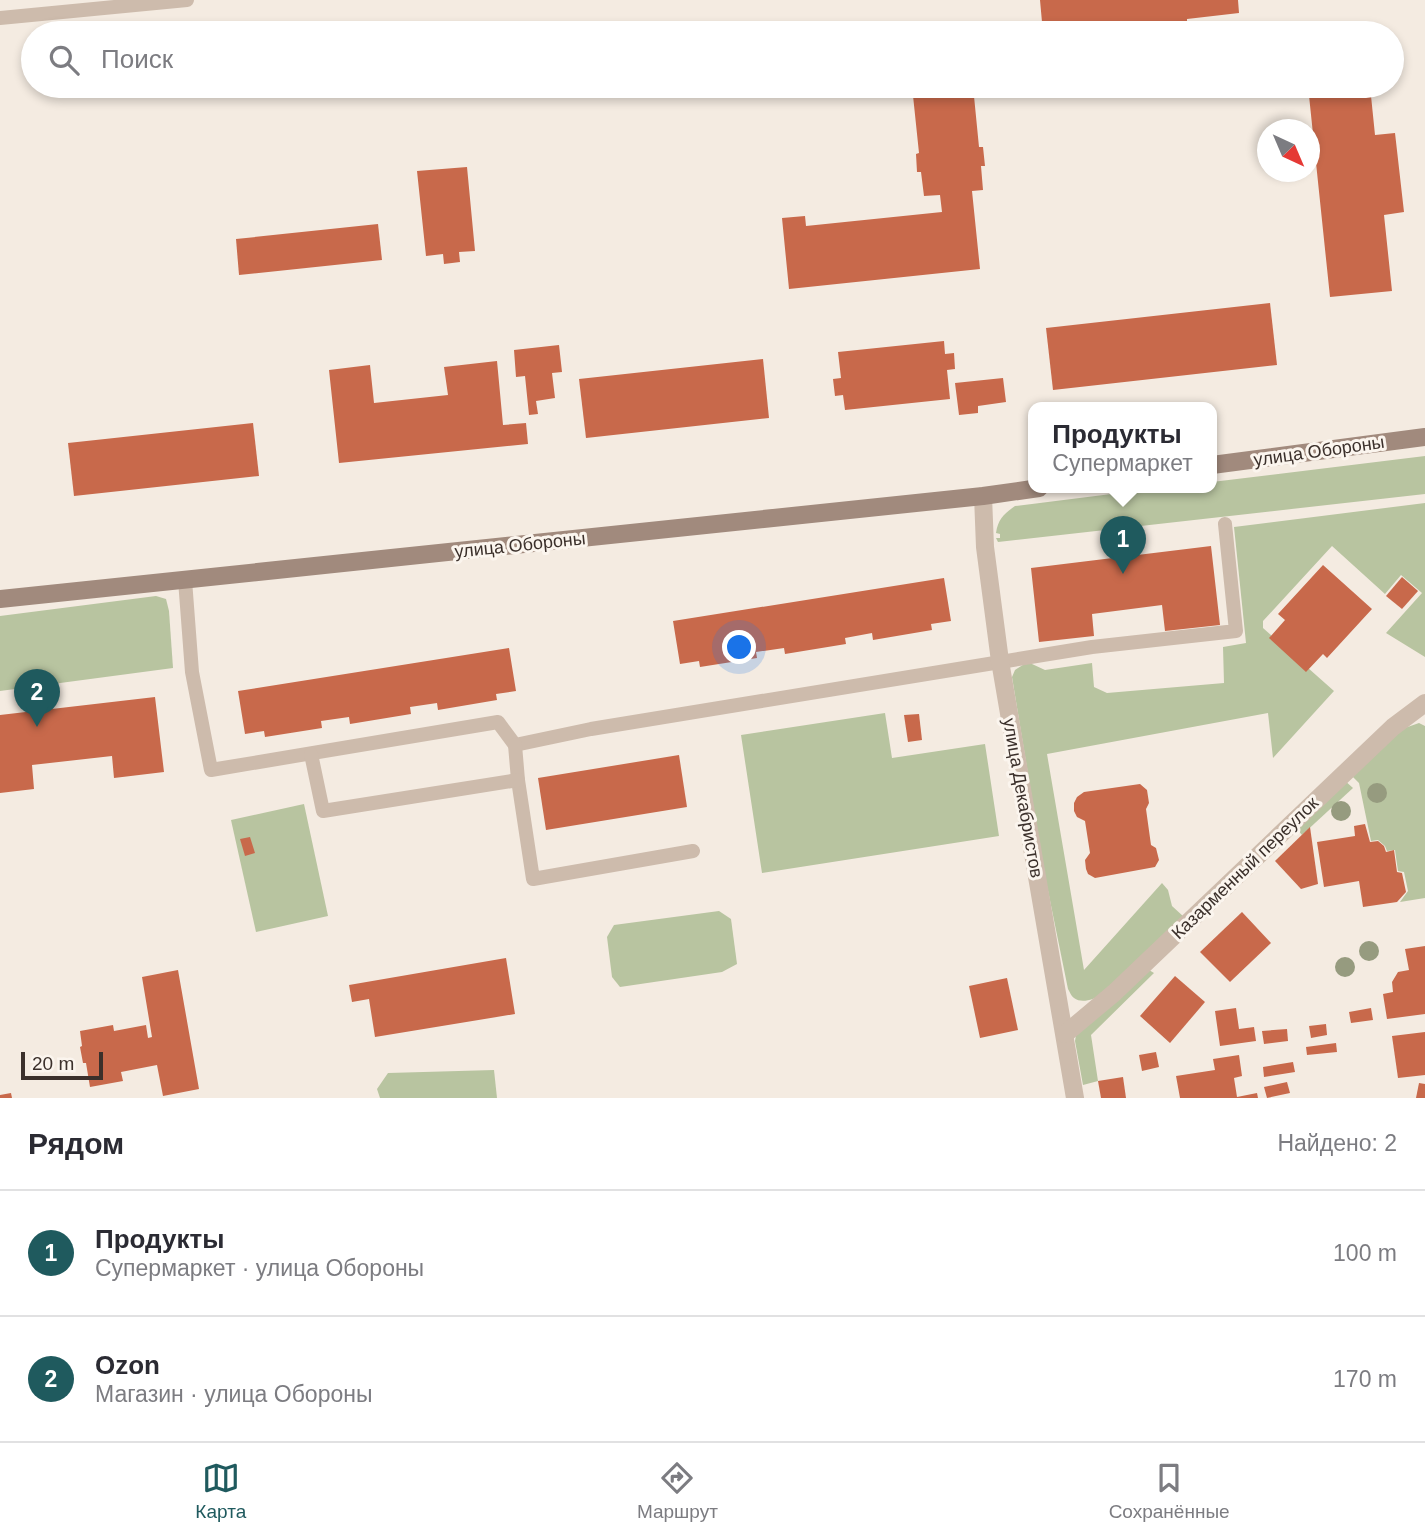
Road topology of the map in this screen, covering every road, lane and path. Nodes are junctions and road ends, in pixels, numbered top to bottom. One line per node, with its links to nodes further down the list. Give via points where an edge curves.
1 (187, 0): 2 (lane)
2 (0, 18)
3 (1425, 436): 4 (street, улица Обороны)
4 (1217, 464)
5 (1028, 490): 6 (street, улица Обороны)
6 (982, 496): 8 (street, улица Обороны); 10 (street, улица Декабристов)
7 (1225, 524): 10 (lane, via 1236,631)
8 (185, 580): 9 (street, улица Обороны); 13 (lane, via 192,672 211,770)
9 (0, 599)
10 (1000, 662): 12 (lane); 16 (street, улица Декабристов)
11 (1425, 703): 16 (street, Казарменный переулок, via 1393,727 1114,993)
12 (515, 745): 13 (lane, via 498,722); 14 (lane)
13 (311, 754): 14 (lane, via 323,811)
14 (518, 780): 15 (lane, via 533,879)
15 (693, 851)
16 (1065, 1034): 17 (street, улица Декабристов)
17 (1075, 1098)

